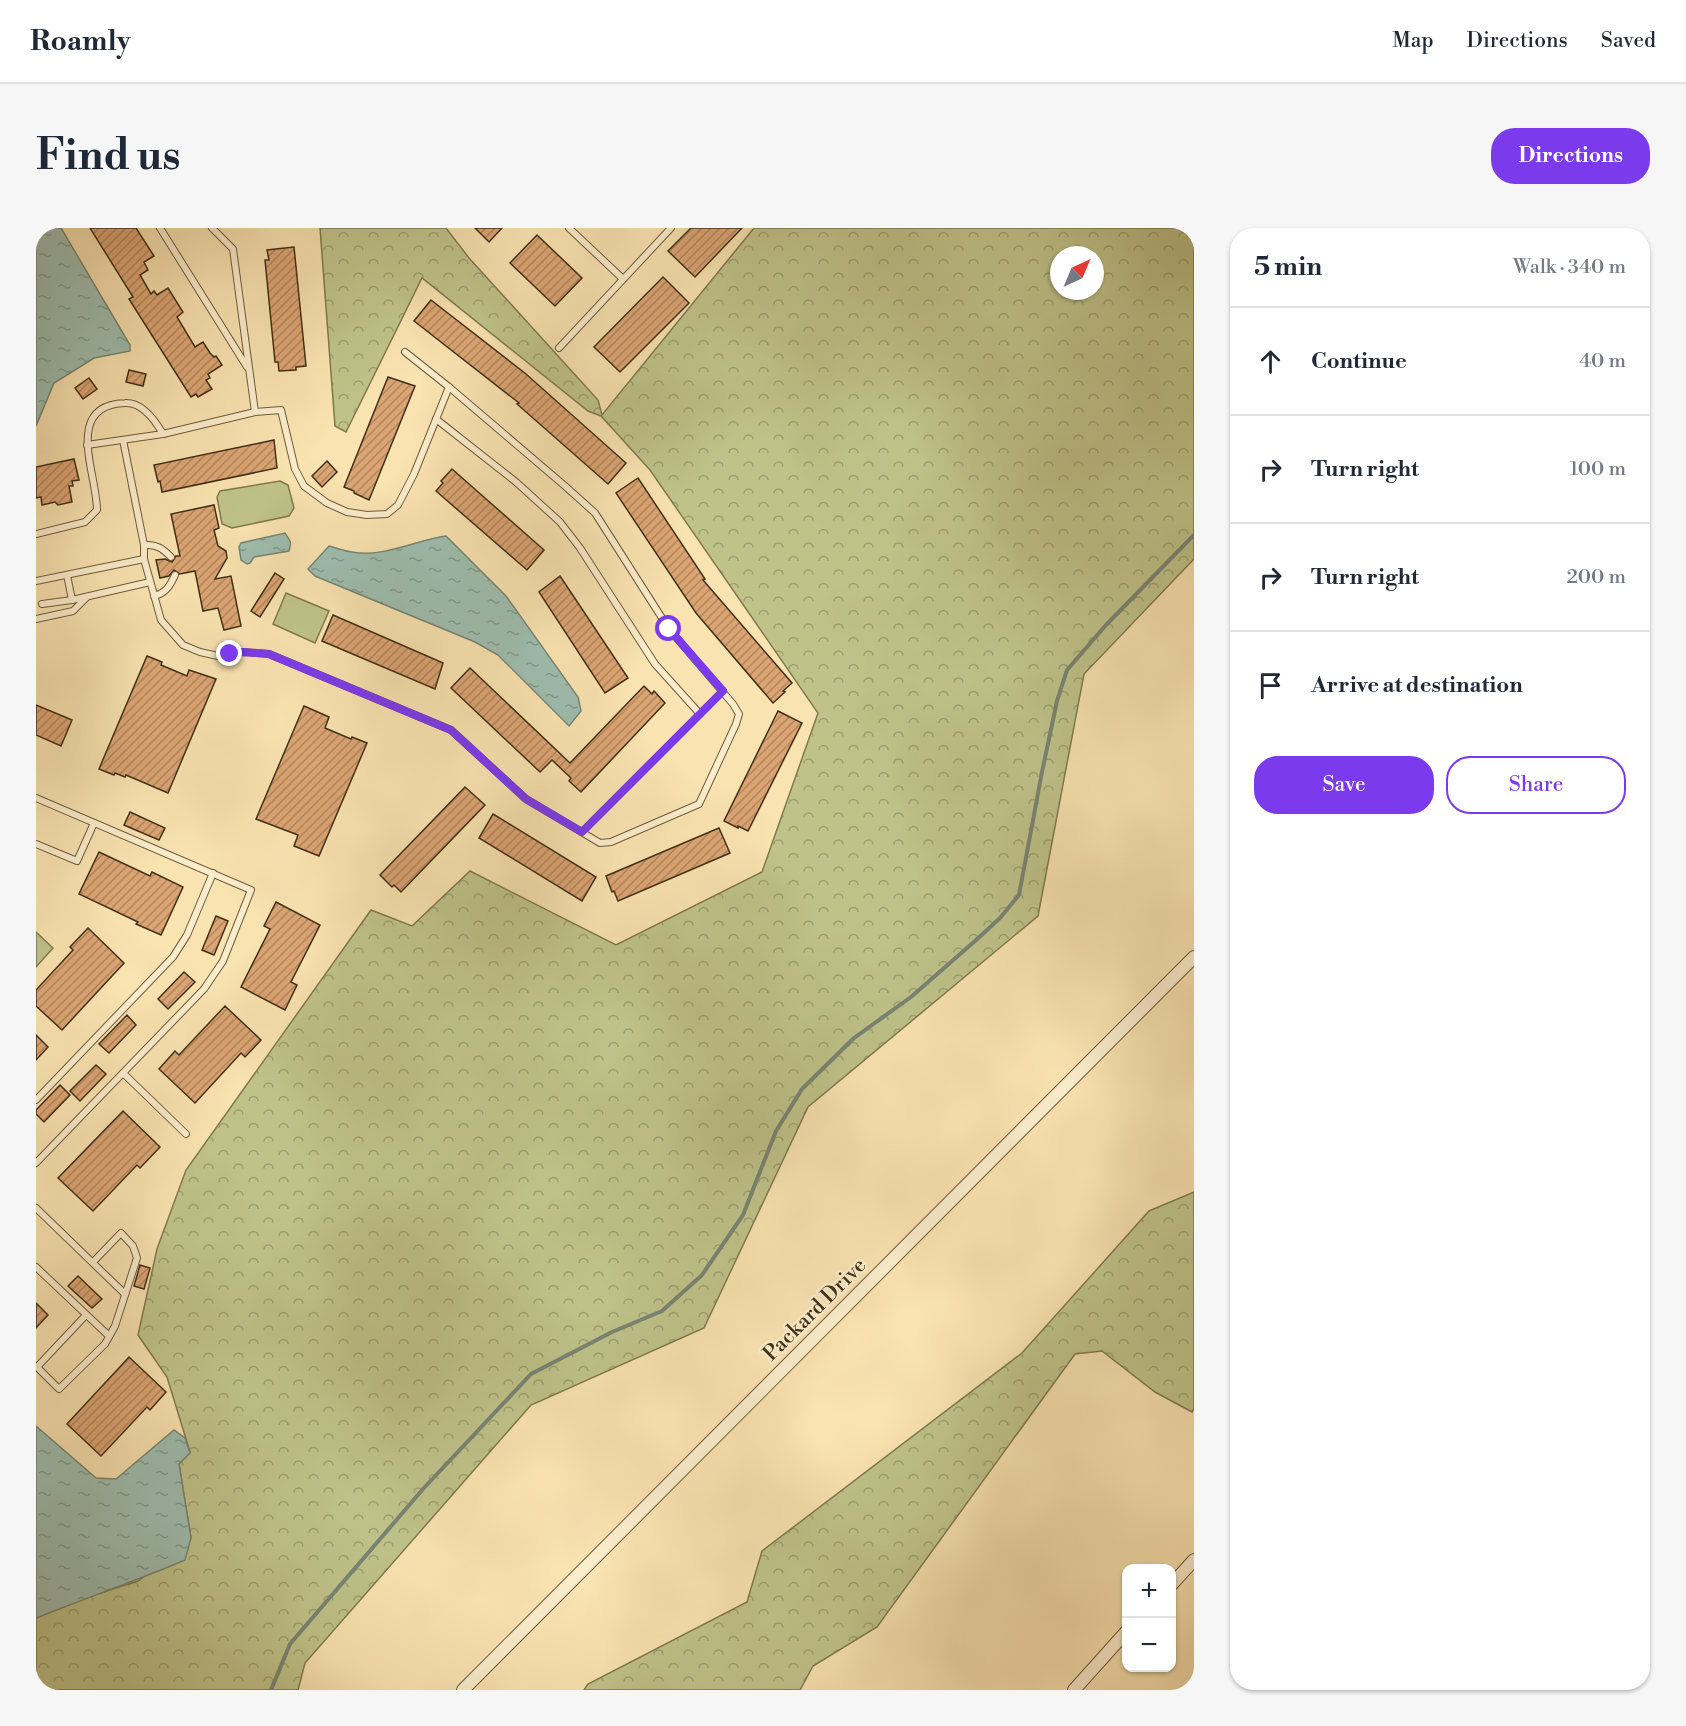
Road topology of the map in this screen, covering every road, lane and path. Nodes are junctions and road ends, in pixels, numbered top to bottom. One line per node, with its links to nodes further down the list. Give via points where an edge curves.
1 (160, 228): 8 (lane)
2 (212, 228): 8 (lane, via 234,249)
3 (569, 228): 5 (lane)
4 (670, 228): 5 (lane)
5 (623, 279): 6 (lane)
6 (560, 348)
7 (405, 352): 9 (lane)
8 (249, 370): 10 (lane)
9 (449, 387): 11 (lane); 28 (lane, via 595,513 669,629)
10 (255, 412): 11 (lane, via 281,410 295,469 304,486 327,503 367,515 387,514 398,505); 12 (lane)
11 (436, 419): 29 (lane, via 560,522 655,664)
12 (163, 434): 13 (lane); 14 (lane, via 144,410 128,402 110,404 92,419 87,428)
13 (123, 440): 14 (lane); 16 (lane)
14 (87, 445): 15 (lane, via 97,510 85,522)
15 (36, 534)
16 (144, 545): 17 (lane, via 160,547); 18 (lane)
17 (171, 557)
18 (144, 559): 19 (lane); 22 (lane)
19 (67, 574): 21 (lane); 25 (lane)
20 (175, 575): 23 (lane, via 170,587)
21 (36, 581)
22 (150, 582): 23 (lane); 24 (lane)
23 (154, 596): 32 (lane, via 161,620 183,645 218,656 243,652 269,654 451,730 526,799)
24 (87, 597): 25 (lane); 27 (lane, via 73,611)
25 (72, 600): 26 (lane)
26 (42, 604)
27 (36, 619)
28 (723, 691): 29 (lane); 32 (lane, via 739,714 699,804 610,842 600,843)
29 (700, 714): 32 (lane)
30 (36, 798): 31 (lane)
31 (94, 823): 33 (lane, via 77,861); 34 (lane)
32 (582, 832)
33 (36, 844)
34 (213, 873): 36 (lane, via 252,890 224,961 204,989); 37 (lane, via 187,936 173,957)
35 (1194, 957): 49 (street, Packard Drive)
36 (123, 1073): 38 (lane); 39 (lane)
37 (36, 1100)
38 (186, 1134)
39 (36, 1163)
40 (36, 1208): 41 (lane)
41 (93, 1262): 43 (lane); 43 (lane, via 120,1233 133,1246 136,1258)
42 (36, 1267): 44 (lane)
43 (125, 1294): 45 (lane)
44 (87, 1315): 45 (lane); 45 (lane, via 37,1367 59,1389)
45 (109, 1336)
46 (1194, 1560): 47 (street)
47 (1176, 1580)
48 (1122, 1636): 50 (street)
49 (463, 1690)
50 (1074, 1690)

